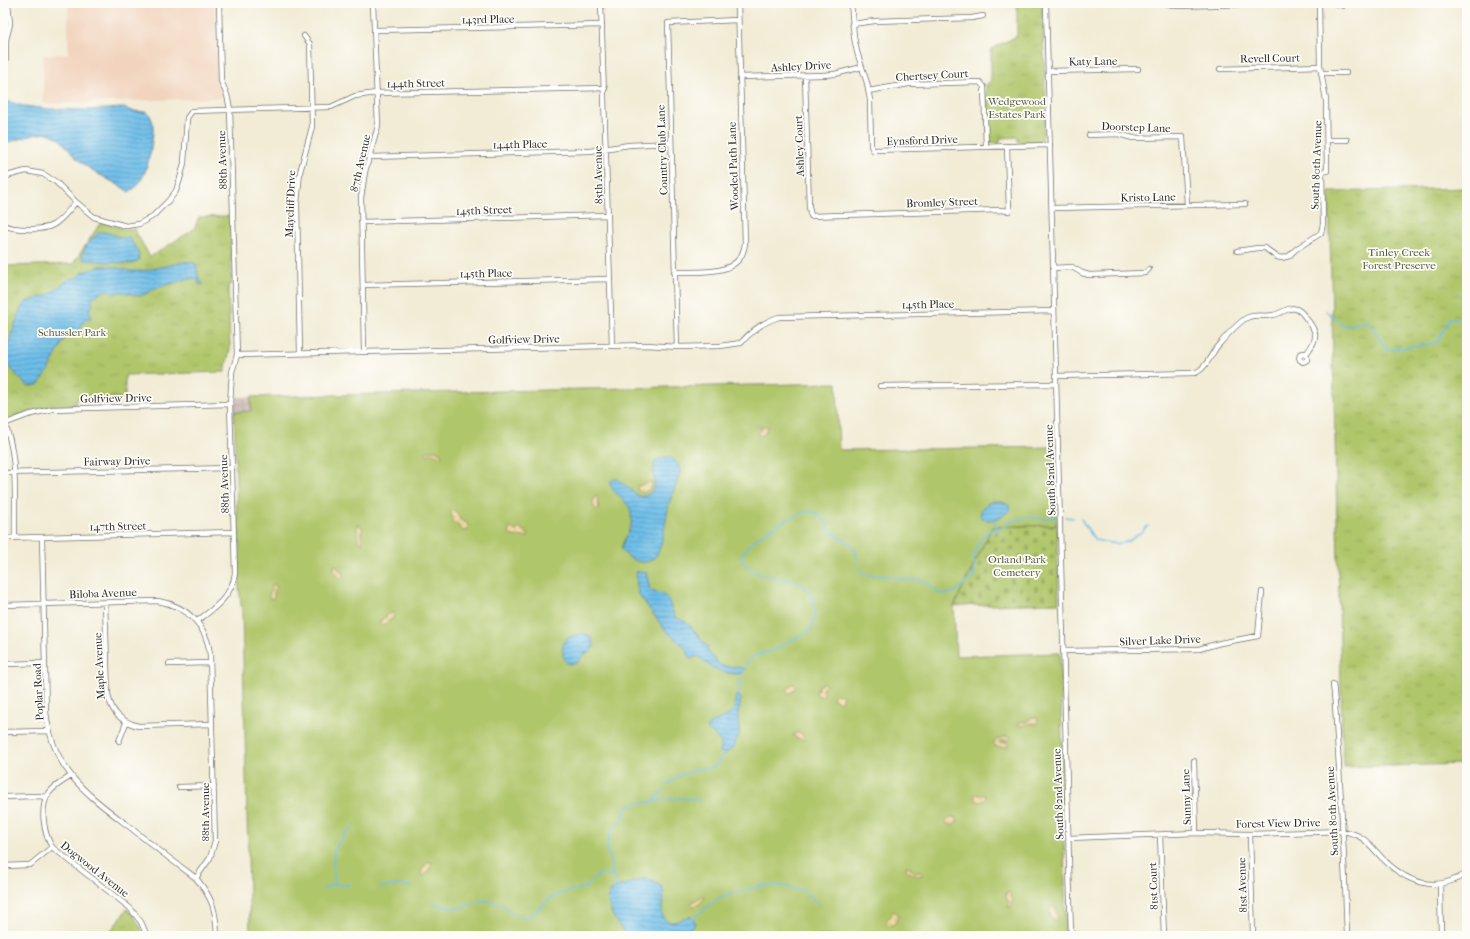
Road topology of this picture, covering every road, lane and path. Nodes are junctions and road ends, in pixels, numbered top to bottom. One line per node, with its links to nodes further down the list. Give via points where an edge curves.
1 (8, 3): 18 (street, via 10,24)
2 (219, 3): 34 (street, 88th Avenue, via 221,81)
3 (373, 3): 17 (street, 87th Avenue)
4 (602, 3): 16 (street, 85th Avenue)
5 (738, 3): 14 (street, Wooded Path Lane)
6 (851, 3): 15 (street, Eynsford Drive)
7 (1046, 3): 25 (street, South 82nd Avenue)
8 (1166, 3): 9 (street, via 1177,6)
9 (1290, 3)
10 (1319, 3): 21 (street, South 80th Avenue)
11 (1334, 3): 12 (street)
12 (1343, 6)
13 (983, 16): 15 (street)
14 (738, 20): 29 (street, Wooded Path Lane); 38 (street, Country Club Lane, via 668,23)
15 (852, 24): 22 (street, Eynsford Drive)
16 (602, 25): 17 (street, 143rd Place); 30 (street, 85th Avenue)
17 (374, 30): 32 (street, 87th Avenue)
18 (5, 34): 20 (street, via 6,59)
19 (304, 36): 33 (street, Maycliff Drive, via 310,44)
20 (3, 65)
21 (1320, 66): 23 (street, Revell Court); 26 (street, South 80th Avenue)
22 (862, 67): 28 (street, Ashley Drive, via 835,74); 31 (street, Eynsford Drive)
23 (1220, 68)
24 (1138, 69): 25 (street, Katy Lane)
25 (1048, 71): 39 (street, South 82nd Avenue)
26 (1322, 73): 27 (street); 36 (street, South 80th Avenue)
27 (1346, 73)
28 (806, 76): 29 (street, Ashley Drive); 50 (street, Ashley Court)
29 (740, 77): 56 (street, Wooded Path Lane, via 744,251 736,264 726,269)
30 (605, 88): 32 (street, 144th Street); 42 (street, 85th Avenue)
31 (868, 91): 41 (street, Eynsford Drive, via 873,150); 41 (street, Chertsey Court, via 909,84 980,82 984,87)
32 (376, 93): 33 (street, 144th Street, via 355,96 331,107); 43 (street, 87th Avenue, via 378,126)
33 (312, 108): 34 (street, 144th Street); 64 (street, Maycliff Drive, via 312,127 300,172 297,204)
34 (230, 109): 45 (street, 144th Street, via 195,111 188,115 184,163 176,191 146,221 126,226 94,217); 66 (street, 88th Avenue)
35 (1089, 135): 47 (street, Doorstep Lane, via 1118,134 1133,138 1183,137)
36 (1327, 140): 37 (street); 53 (street, South 80th Avenue, via 1327,171 1322,172 1321,233 1289,256 1282,258 1265,248)
37 (1347, 140)
38 (671, 144): 42 (street, 144th Place); 56 (street, Country Club Lane)
39 (1050, 145): 40 (street, Eynsford Drive); 48 (street, South 82nd Avenue)
40 (1007, 146): 41 (street, Eynsford Drive); 50 (street, Bromley Street, via 1009,211)
41 (986, 147)
42 (606, 148): 43 (street, 144th Place, via 590,151); 49 (street, 85th Avenue)
43 (370, 157): 51 (street, 87th Avenue, via 361,198)
44 (3, 177): 45 (street, via 26,171 43,174 56,182)
45 (76, 202): 52 (street, via 59,221 49,227 13,229)
46 (1245, 204): 47 (street, Kristo Lane)
47 (1187, 205): 48 (street, Kristo Lane)
48 (1052, 208): 54 (street, South 82nd Avenue)
49 (608, 215): 51 (street, 145th Street); 57 (street, 85th Avenue)
50 (811, 216)
51 (361, 222): 58 (street, 87th Avenue)
52 (3, 225)
53 (1237, 252)
54 (1053, 268): 55 (street, via 1072,267 1089,275 1145,273); 59 (street, South 82nd Avenue)
55 (1148, 269)
56 (674, 272): 62 (street, Country Club Lane)
57 (610, 279): 58 (street, 145th Place); 61 (street, 85th Avenue)
58 (363, 285): 63 (street, 87th Avenue)
59 (1054, 311): 60 (street, 145th Place); 67 (street, South 82nd Avenue)
60 (802, 316): 62 (street, Golfview Drive, via 769,320 749,334 741,344)
61 (612, 346): 62 (street, Golfview Drive); 63 (street, Golfview Drive)
62 (677, 347)
63 (364, 351): 64 (street, Golfview Drive)
64 (300, 353): 66 (street, Golfview Drive)
65 (1306, 354): 67 (street, via 1315,341 1315,331 1299,310 1291,308 1273,316 1245,319 1195,373)
66 (237, 355): 70 (street, 88th Avenue, via 231,376)
67 (1056, 376): 68 (street, South 82nd Avenue)
68 (1056, 384): 69 (street); 84 (street, South 82nd Avenue)
69 (880, 386)
70 (230, 404): 71 (street, Golfview Drive, via 52,409); 72 (street, 88th Avenue)
71 (4, 422): 73 (street, via 11,445)
72 (232, 468): 73 (street, Fairway Drive); 75 (street, 88th Avenue)
73 (14, 472): 74 (street, Fairway Drive); 76 (street)
74 (3, 473)
75 (234, 532): 77 (street, 147th Street); 83 (street, 88th Avenue, via 233,585 224,599)
76 (15, 537): 77 (street, 147th Street); 78 (street, 147th Street)
77 (42, 537): 81 (street, Poplar Road)
78 (3, 538)
79 (1262, 592): 84 (street, Silver Lake Drive, via 1258,636 1200,649)
80 (105, 602): 81 (street, Biloba Avenue); 83 (street, Biloba Avenue, via 164,602 186,611); 90 (street, Maple Avenue, via 108,694 113,710)
81 (44, 604): 82 (street, Biloba Avenue); 85 (street, Poplar Road)
82 (3, 605)
83 (197, 621): 86 (street, 88th Avenue, via 208,643)
84 (1064, 651): 105 (street, South 82nd Avenue)
85 (45, 663): 87 (street); 92 (street, Poplar Road)
86 (210, 663): 88 (street); 91 (street, 88th Avenue)
87 (3, 664)
88 (169, 664)
89 (1333, 684): 101 (street, South 80th Avenue)
90 (126, 723): 91 (street, via 144,726); 94 (street)
91 (212, 724): 97 (street, 88th Avenue)
92 (49, 731): 93 (street); 96 (street, Poplar Road, via 57,753)
93 (3, 732)
94 (119, 740)
95 (1194, 761): 102 (street, Sunny Lane)
96 (70, 776): 100 (street, via 52,789); 109 (street, Poplar Road, via 98,803)
97 (214, 786): 98 (street); 109 (street, 88th Avenue, via 215,841 210,858)
98 (178, 787)
99 (3, 797): 100 (street)
100 (46, 797): 106 (street, Dogwood Avenue, via 45,828)
101 (1343, 831): 103 (street, Forest View Drive); 110 (street, Forest View Drive, via 1354,833 1369,842 1401,874 1421,883); 118 (street, South 80th Avenue)
102 (1196, 833): 103 (street, Forest View Drive); 104 (street, Forest View Drive)
103 (1250, 834): 117 (street, 81st Avenue)
104 (1160, 835): 105 (street, Forest View Drive); 116 (street, 81st Court)
105 (1068, 838): 115 (street, South 82nd Avenue)
106 (52, 847): 107 (street, via 30,865); 113 (street, Dogwood Avenue, via 130,908 142,922)
107 (3, 866)
108 (1467, 873): 110 (street, Forest View Drive)
109 (196, 878): 114 (street, via 213,903 217,917)
110 (1440, 885): 119 (street)
111 (12, 936): 112 (street)
112 (31, 936)
113 (147, 936)
114 (217, 936)
115 (1071, 936)
116 (1164, 936)
117 (1253, 936)
118 (1347, 936)
119 (1441, 936)

